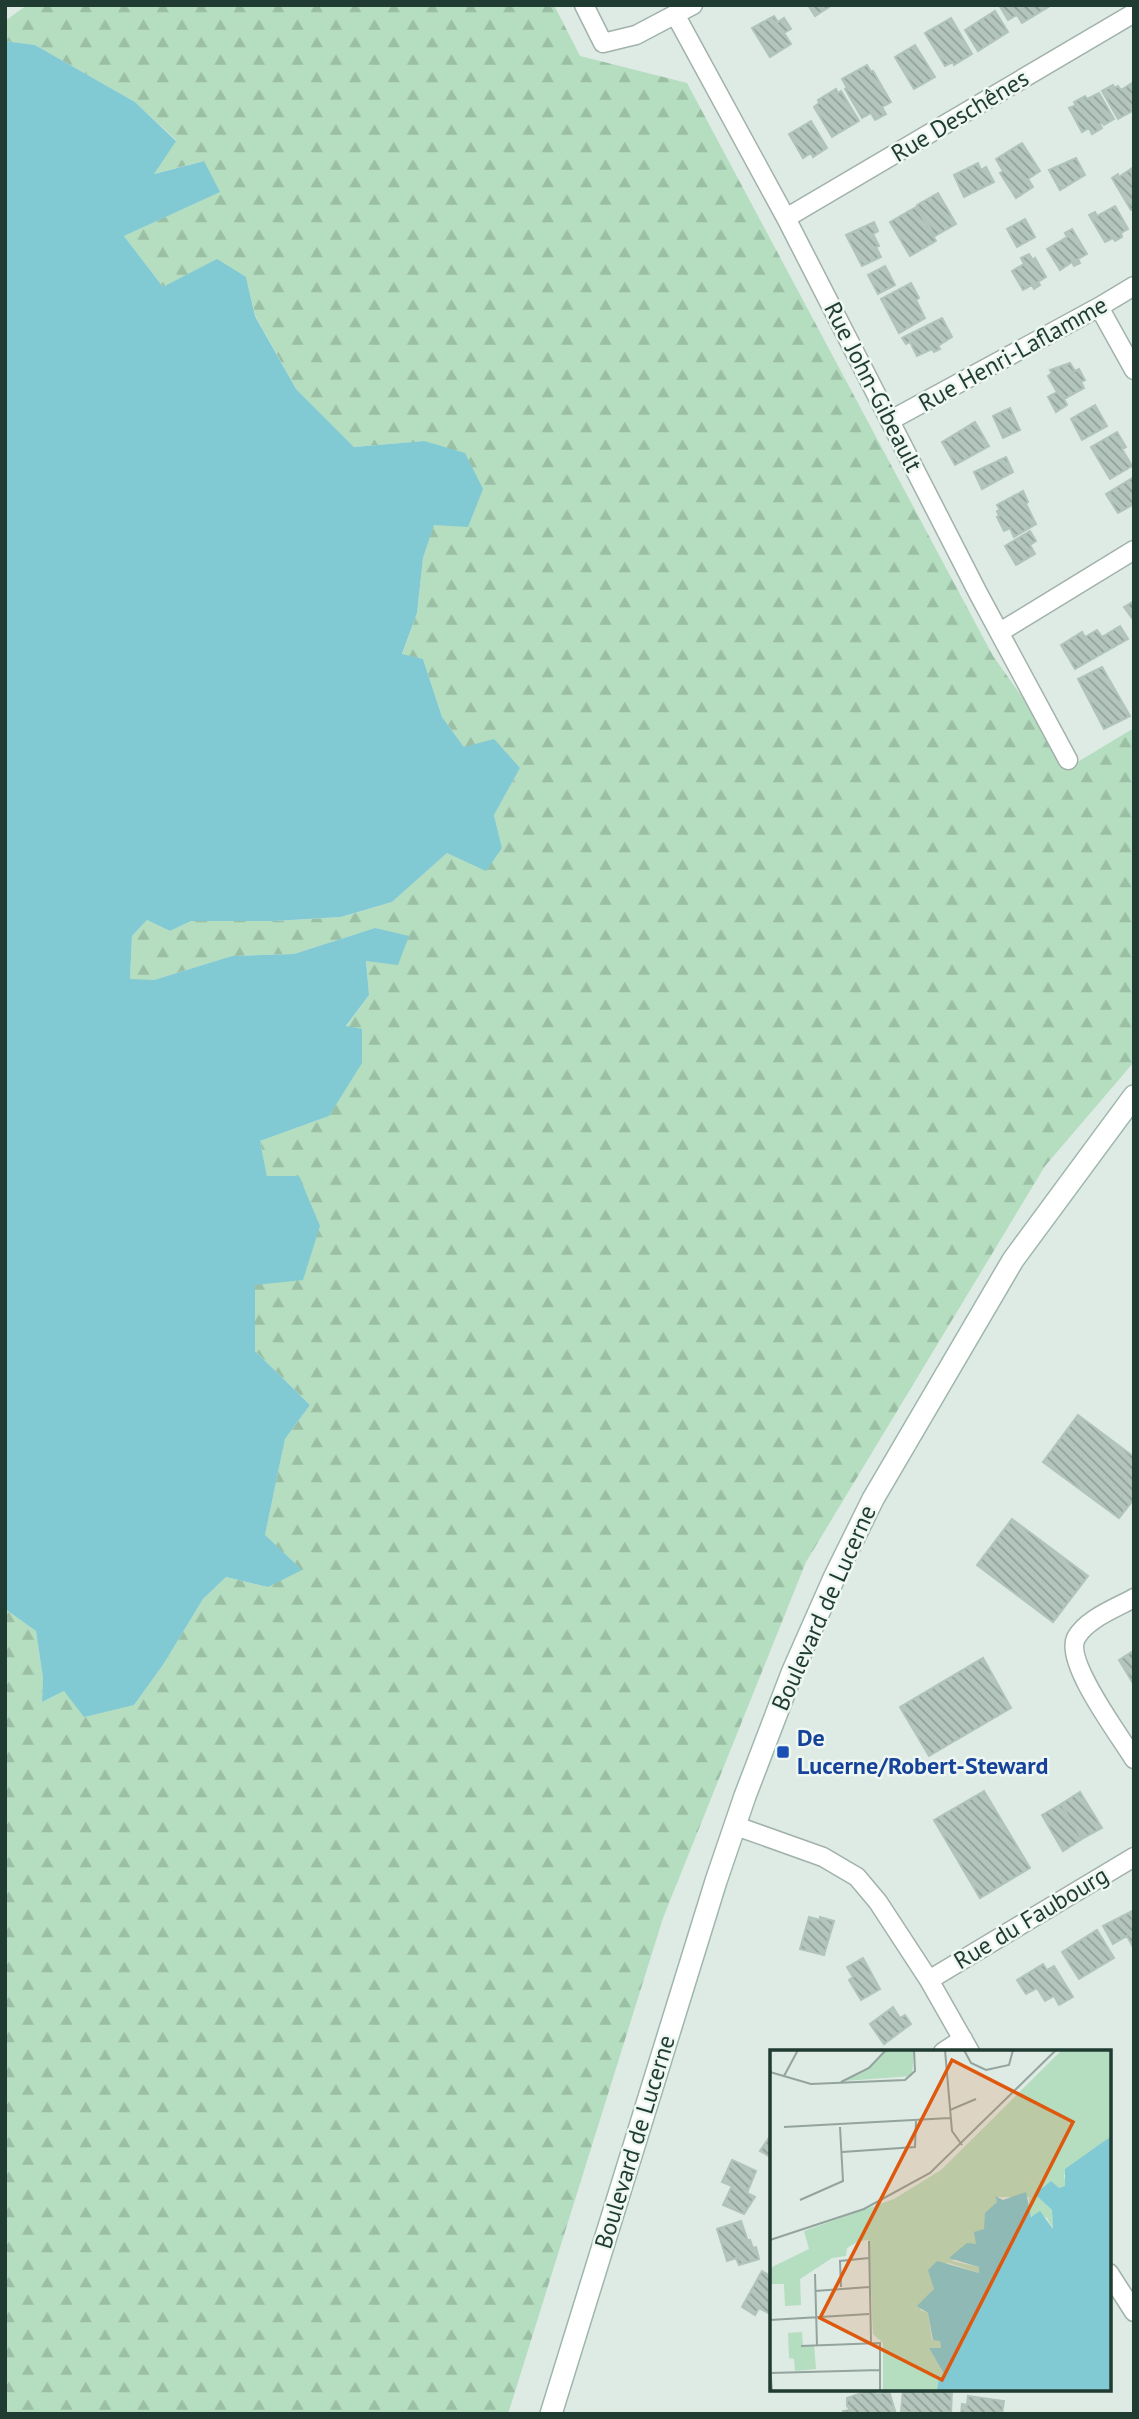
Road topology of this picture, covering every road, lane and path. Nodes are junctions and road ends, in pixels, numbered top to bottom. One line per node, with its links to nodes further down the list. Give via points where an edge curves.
1 (584, 5): 4 (street, via 603,43 636,35)
2 (693, 5): 4 (street)
3 (1134, 13): 5 (street, Rue Deschênes)
4 (676, 16): 5 (street, Rue John-Gibeault)
5 (786, 218): 9 (street, Rue John-Gibeault)
6 (1134, 286): 7 (street, Rue Henri-Laflamme)
7 (1099, 307): 8 (street); 9 (street, Rue Henri-Laflamme)
8 (1134, 370)
9 (891, 420): 11 (street, Rue John-Gibeault)
10 (1134, 550): 11 (street)
11 (1000, 632): 12 (street, Rue John-Gibeault)
12 (1068, 760)
13 (1134, 1096): 16 (main road, Boulevard de Lucerne, via 1013,1260 873,1499 792,1673)
14 (1134, 1598): 15 (street, via 1082,1630 1073,1649 1078,1668)
15 (1134, 1759)
16 (736, 1826): 18 (street, via 823,1857 857,1877); 23 (main road, Boulevard de Lucerne)
17 (1134, 1857): 18 (street, Rue du Faubourg)
18 (929, 1980): 19 (street)
19 (967, 2045): 20 (street)
20 (950, 2050)
21 (1111, 2276): 22 (street)
22 (1134, 2312)
23 (551, 2414)

